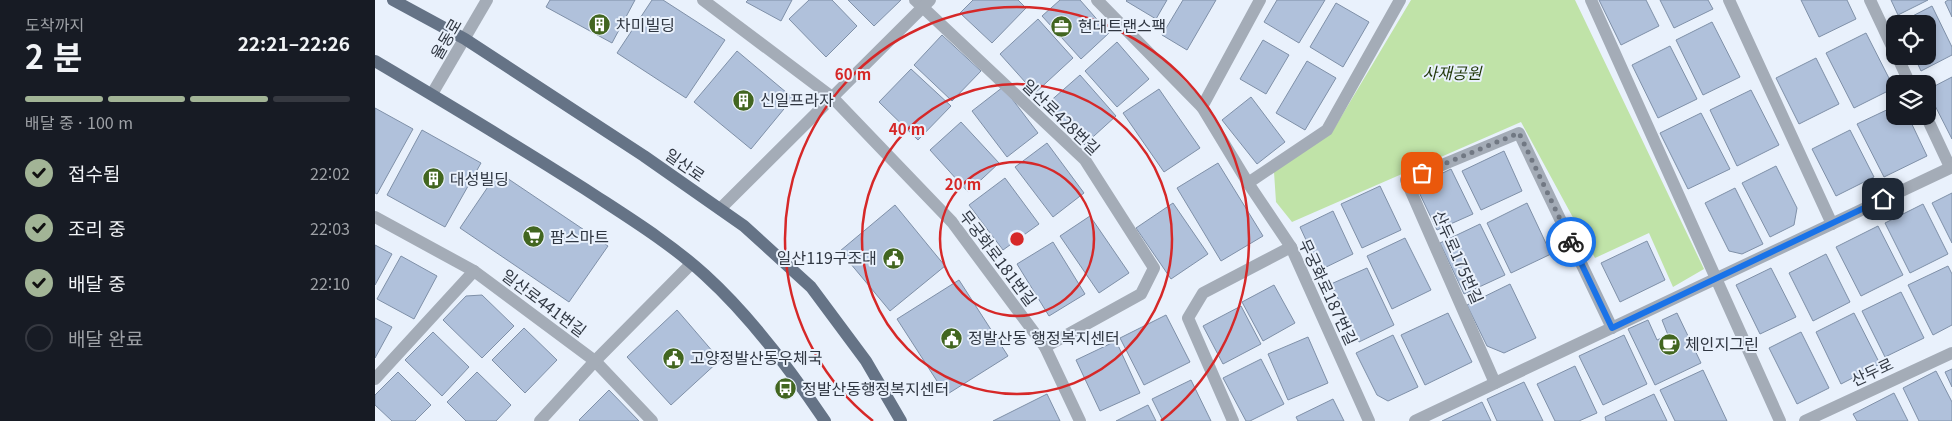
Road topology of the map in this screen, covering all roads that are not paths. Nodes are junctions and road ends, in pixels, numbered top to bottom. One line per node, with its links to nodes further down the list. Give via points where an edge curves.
1 (393, 0): 14 (main road, 일산로)
2 (487, 0): 14 (street, 율동로)
3 (703, 0): 17 (street, 무궁화로181번길)
4 (1097, 0): 12 (street, 무궁화로187번길)
5 (1115, 0): 12 (street)
6 (1260, 0): 18 (street)
7 (1400, 0): 21 (street, via 1327,130)
8 (1591, 0): 28 (street)
9 (1729, 0): 24 (street)
10 (1869, 0): 13 (street)
11 (922, 3): 17 (street, 일산로428번길); 30 (street, 일산로428번길, via 1085,160 1154,268 1141,294)
12 (1109, 12): 18 (street, 무궁화로187번길)
13 (1886, 35)
14 (465, 39): 16 (street, 율동로); 22 (main road, 일산로)
15 (375, 60): 16 (main road)
16 (432, 94): 26 (main road, via 606,203)
17 (832, 97): 22 (street, 일산로428번길); 30 (street, 무궁화로181번길, via 952,222)
18 (1202, 107): 21 (street, 무궁화로187번길)
19 (1930, 125): 20 (street)
20 (1951, 167): 24 (street)
21 (1248, 183): 25 (street, 무궁화로187번길)
22 (720, 209): 38 (main road, 일산로, via 744,226 811,287 866,361)
23 (375, 217): 27 (street, 일산로441번길)
24 (1832, 224): 28 (street)
25 (1291, 247): 40 (street, via 1203,293 1188,318); 41 (street, 무궁화로187번길)
26 (691, 264): 32 (street); 37 (main road, via 747,319)
27 (474, 271): 32 (street, 일산로441번길); 33 (street)
28 (1716, 278): 29 (street); 43 (street)
29 (1612, 328): 34 (street); 34 (street, 산두로175번길, via 1519,133 1406,180)
30 (1045, 348): 39 (street, 무궁화로181번길)
31 (1952, 353): 44 (street, 산두로)
32 (595, 361): 35 (street); 36 (street, 일산로441번길)
33 (375, 379)
34 (1495, 383): 42 (street)
35 (540, 421)
36 (652, 421)
37 (825, 421)
38 (901, 421)
39 (1080, 421)
40 (1233, 421)
41 (1369, 421)
42 (1415, 421)
43 (1780, 421)
44 (1805, 421)

